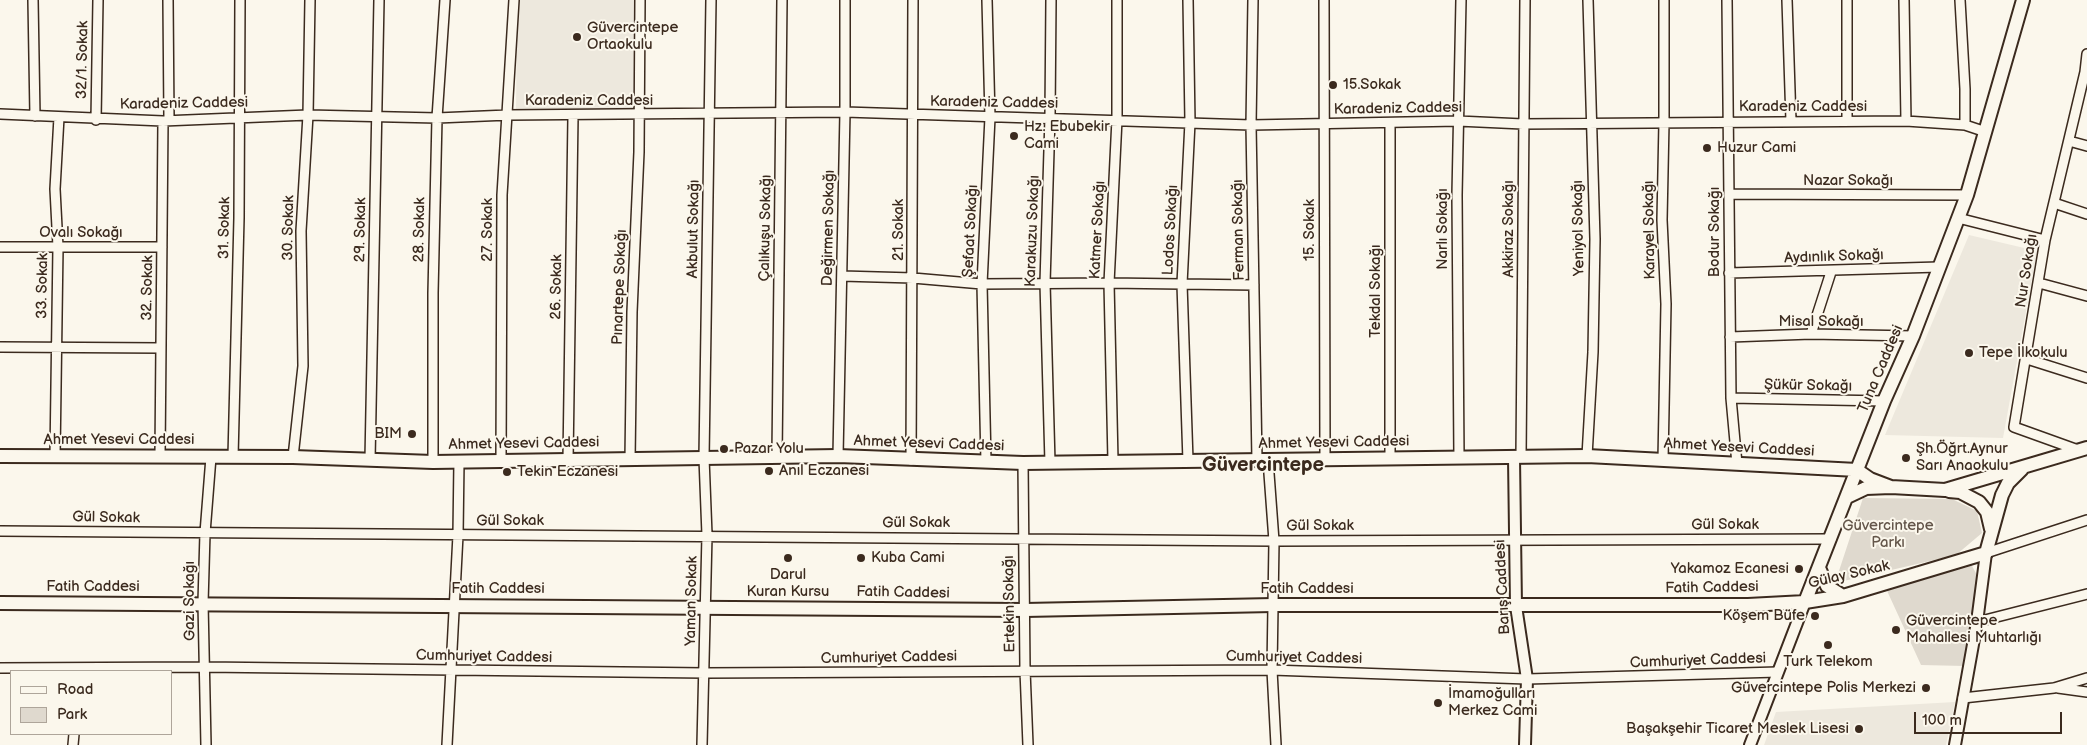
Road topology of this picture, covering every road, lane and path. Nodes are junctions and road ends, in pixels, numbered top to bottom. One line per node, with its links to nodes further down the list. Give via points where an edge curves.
1 (34, 0): 39 (street)
2 (98, 0): 49 (street, 32/1. Sokak)
3 (168, 0): 50 (street, 32. Sokak)
4 (240, 0): 44 (street, 31. Sokak)
5 (310, 0): 40 (street, 30. Sokak)
6 (379, 0): 45 (street, 29. Sokak)
7 (444, 0): 47 (street, 28. Sokak)
8 (514, 0): 35 (street, 27. Sokak)
9 (640, 0): 36 (street, Pınartepe Sokağı)
10 (711, 0): 37 (street, Akbulut Sokağı)
11 (782, 0): 32 (street, Çalıkuşu Sokağı)
12 (845, 0): 33 (street, Değirmen Sokağı)
13 (913, 0): 38 (street, 21. Sokak)
14 (987, 0): 42 (street, Şefaat Sokağı)
15 (1051, 0): 46 (street, Karakuzu Sokağı)
16 (1117, 0): 48 (street, Katmer Sokağı)
17 (1188, 0): 54 (street, Lodos Sokağı)
18 (1253, 0): 62 (street, Ferman Sokağı)
19 (1324, 0): 60 (street, 15. Sokak)
20 (1461, 0): 55 (street, Narlı Sokağı)
21 (1525, 0): 61 (street, Akkiraz Sokağı)
22 (1588, 0): 59 (street, Yeniyol Sokağı)
23 (1664, 0): 56 (street, Karayel Sokağı)
24 (1727, 0): 57 (street, Bodur Sokağı)
25 (1787, 0): 51 (street)
26 (1847, 0): 52 (street)
27 (1904, 0): 53 (street)
28 (1960, 0): 63 (street)
29 (2023, 0): 64 (main road, Tuna Caddesi)
30 (2087, 54): 31 (street, Nur Sokağı)
31 (2086, 73): 65 (street, Nur Sokağı)
32 (781, 112): 33 (street, Karadeniz Caddesi); 37 (street, Karadeniz Caddesi); 108 (street, Çalıkuşu Sokağı)
33 (845, 112): 38 (street, Karadeniz Caddesi); 79 (street, Değirmen Sokağı)
34 (0, 114): 39 (street, Karadeniz Caddesi)
35 (508, 114): 41 (street, Karadeniz Caddesi); 47 (street, Karadeniz Caddesi); 121 (street, 27. Sokak, via 502,195)
36 (638, 114): 37 (street, Karadeniz Caddesi); 41 (street, Karadeniz Caddesi); 115 (street, Pınartepe Sokağı)
37 (710, 115): 109 (street, Akbulut Sokağı)
38 (914, 115): 42 (street, Karadeniz Caddesi); 80 (street, 21. Sokak)
39 (35, 116): 43 (street, Karadeniz Caddesi)
40 (308, 116): 44 (street, Karadeniz Caddesi); 45 (street, Karadeniz Caddesi); 107 (street, 30. Sokak, via 301,231 303,366)
41 (573, 116): 114 (street, 26. Sokak)
42 (990, 116): 46 (street, Karadeniz Caddesi); 84 (street, Şefaat Sokağı)
43 (59, 117): 49 (street, Karadeniz Caddesi); 73 (street, 33. Sokak, via 55,189)
44 (240, 117): 50 (street, Karadeniz Caddesi); 106 (street, 31. Sokak)
45 (377, 117): 47 (street, Karadeniz Caddesi); 113 (street, 29. Sokak)
46 (1050, 117): 48 (street, Karadeniz Caddesi); 81 (street, Karakuzu Sokağı)
47 (437, 118): 124 (street, 28. Sokak)
48 (1117, 119): 54 (street, Karadeniz Caddesi); 82 (street, Katmer Sokağı)
49 (96, 120): 50 (street, Karadeniz Caddesi)
50 (166, 120): 75 (street, 32. Sokak)
51 (1791, 121): 52 (street, Karadeniz Caddesi); 57 (street, Karadeniz Caddesi)
52 (1848, 121): 53 (street, Karadeniz Caddesi)
53 (1906, 121): 63 (street, Karadeniz Caddesi)
54 (1190, 122): 62 (street, Karadeniz Caddesi); 85 (street, Lodos Sokağı)
55 (1458, 122): 58 (street, Karadeniz Caddesi); 61 (street, Karadeniz Caddesi); 110 (street, Narlı Sokağı)
56 (1664, 122): 57 (street, Karadeniz Caddesi); 59 (street, Karadeniz Caddesi); 119 (street, Karayel Sokağı, via 1662,220 1666,304)
57 (1728, 122): 67 (street, Bodur Sokağı)
58 (1390, 123): 60 (street, Karadeniz Caddesi); 112 (street, Tekdal Sokağı)
59 (1591, 123): 61 (street, Karadeniz Caddesi); 105 (street, Yeniyol Sokağı, via 1595,238)
60 (1324, 124): 62 (street, Karadeniz Caddesi); 118 (street, 15. Sokak)
61 (1523, 124): 111 (street, Akkiraz Sokağı)
62 (1251, 125): 86 (street, Ferman Sokağı)
63 (1965, 125): 64 (street, Karadeniz Caddesi)
64 (1986, 132): 68 (main road, Tuna Caddesi)
65 (2069, 141): 66 (street); 69 (street, Nur Sokağı)
66 (2087, 146)
67 (1729, 194): 68 (street, Nazar Sokağı); 78 (street, Bodur Sokağı)
68 (1967, 195): 71 (main road, Tuna Caddesi)
69 (2054, 203): 70 (street); 72 (street, Nur Sokağı)
70 (2087, 214)
71 (1958, 218): 72 (street); 76 (main road, Tuna Caddesi)
72 (2045, 240): 83 (street, Nur Sokağı)
73 (58, 246): 74 (street, Ovalı Sokağı); 75 (street, Ovalı Sokağı); 92 (street, 33. Sokak)
74 (0, 247)
75 (162, 247): 93 (street, 32. Sokak)
76 (1939, 267): 77 (street, Aydınlık Sokağı); 89 (main road, Tuna Caddesi)
77 (1831, 272): 78 (street, Aydınlık Sokağı); 88 (street)
78 (1729, 273): 90 (street, Bodur Sokağı)
79 (842, 276): 80 (street); 104 (street, Değirmen Sokağı)
80 (913, 278): 84 (street); 116 (street, 21. Sokak)
81 (1044, 283): 82 (street); 84 (street); 126 (street, Karakuzu Sokağı)
82 (1109, 283): 85 (street); 122 (street, Katmer Sokağı)
83 (2039, 283): 87 (street); 94 (street, Nur Sokağı)
84 (982, 284): 125 (street, Şefaat Sokağı)
85 (1182, 284): 86 (street); 123 (street, Lodos Sokağı)
86 (1254, 285): 117 (street, Ferman Sokağı)
87 (2087, 296)
88 (1811, 334): 89 (street, Misal Sokağı); 90 (street, Misal Sokağı)
89 (1913, 336): 97 (main road, Tuna Caddesi)
90 (1730, 337): 96 (street, Bodur Sokağı)
91 (0, 348): 92 (street)
92 (55, 348): 93 (street); 101 (street, 33. Sokak)
93 (161, 348): 102 (street, 32. Sokak)
94 (2027, 359): 95 (street); 99 (street, Nur Sokağı, via 2014,427)
95 (2087, 378)
96 (1730, 398): 97 (street, Şükür Sokağı); 128 (street, Bodur Sokağı)
97 (1884, 401): 98 (main road, Tuna Caddesi)
98 (1868, 443): 130 (main road, Tuna Caddesi); 131 (main road, via 1870,464)
99 (2082, 449): 129 (main road)
100 (0, 456): 101 (main road, Ahmet Yesevi Caddesi)
101 (55, 456): 102 (main road, Ahmet Yesevi Caddesi)
102 (160, 456): 103 (main road, Ahmet Yesevi Caddesi)
103 (211, 456): 106 (main road, Ahmet Yesevi Caddesi); 137 (street, Gazi Sokağı)
104 (838, 456): 108 (main road, Ahmet Yesevi Caddesi); 116 (main road, Ahmet Yesevi Caddesi)
105 (1587, 456): 111 (main road, Ahmet Yesevi Caddesi); 119 (main road, Ahmet Yesevi Caddesi)
106 (233, 457): 107 (main road, Ahmet Yesevi Caddesi)
107 (293, 457): 113 (main road, Ahmet Yesevi Caddesi)
108 (777, 457): 109 (main road, Ahmet Yesevi Caddesi)
109 (704, 458): 115 (main road, Ahmet Yesevi Caddesi); 139 (street, Yaman Sokak)
110 (1459, 458): 111 (main road, Ahmet Yesevi Caddesi); 112 (main road, Ahmet Yesevi Caddesi)
111 (1518, 458): 141 (street, Barış Caddesi)
112 (1390, 459): 118 (main road, Ahmet Yesevi Caddesi)
113 (370, 460): 124 (main road, Ahmet Yesevi Caddesi)
114 (568, 460): 115 (main road, Ahmet Yesevi Caddesi); 121 (main road, Ahmet Yesevi Caddesi)
115 (630, 460)
116 (911, 460): 125 (main road, Ahmet Yesevi Caddesi)
117 (1263, 460): 118 (main road, Ahmet Yesevi Caddesi); 123 (main road, Ahmet Yesevi Caddesi); 143 (street, Ferman Sokağı)
118 (1324, 460)
119 (1662, 460): 128 (main road, Ahmet Yesevi Caddesi)
120 (459, 461): 121 (main road, Ahmet Yesevi Caddesi); 124 (main road, Ahmet Yesevi Caddesi); 138 (street)
121 (501, 461)
122 (1113, 461): 123 (main road, Ahmet Yesevi Caddesi); 126 (main road, Ahmet Yesevi Caddesi)
123 (1188, 461)
124 (433, 462)
125 (986, 462): 127 (main road, Ahmet Yesevi Caddesi)
126 (1050, 463): 127 (main road, Ahmet Yesevi Caddesi)
127 (1023, 464): 140 (street, Ertekin Sokağı)
128 (1737, 464): 130 (main road, Ahmet Yesevi Caddesi)
129 (2022, 469): 132 (main road); 135 (main road, via 2008,483)
130 (1857, 470): 131 (main road); 133 (main road, Tuna Caddesi)
131 (1886, 485): 132 (main road); 133 (main road, via 1866,488)
132 (1945, 490): 135 (main road, via 1960,492 1979,502 1987,512)
133 (1847, 497): 142 (main road, Tuna Caddesi)
134 (2087, 520): 144 (street)
135 (1991, 529): 144 (main road)
136 (0, 531): 137 (street, Gül Sokak)
137 (205, 533): 138 (street, Gül Sokak); 150 (street, Gazi Sokağı)
138 (458, 535): 139 (street, Gül Sokak); 152 (street)
139 (707, 535): 140 (street, Gül Sokak); 153 (street, Yaman Sokak)
140 (1023, 538): 143 (street, Gül Sokak); 155 (street, Ertekin Sokağı)
141 (1515, 539): 142 (street, Gül Sokak); 143 (street, Gül Sokak); 154 (street, Barış Caddesi)
142 (1831, 539): 145 (main road, Tuna Caddesi)
143 (1274, 541): 151 (street, Ferman Sokağı)
144 (1986, 553): 147 (main road, Gülay Sokak); 156 (street)
145 (1819, 568): 147 (main road, via 1827,586); 148 (main road, Tuna Caddesi)
146 (2087, 594): 156 (street)
147 (1843, 596): 148 (main road, Gülay Sokak)
148 (1805, 602): 154 (main road, Fatih Caddesi); 163 (street, Tuna Caddesi)
149 (0, 603): 150 (main road, Fatih Caddesi)
150 (203, 603): 152 (main road, Fatih Caddesi); 157 (street, Gazi Sokağı)
151 (1273, 605): 154 (main road, Fatih Caddesi); 155 (main road, Fatih Caddesi); 162 (street, Ferman Sokağı)
152 (454, 606): 153 (main road, Fatih Caddesi); 160 (street)
153 (704, 606): 155 (main road, Fatih Caddesi); 164 (street, Yaman Sokak)
154 (1516, 606): 166 (street, Barış Caddesi)
155 (1025, 610): 161 (street, Ertekin Sokağı)
156 (1977, 622): 169 (street)
157 (205, 667): 159 (street, Cumhuriyet Caddesi); 160 (street, Cumhuriyet Caddesi); 170 (street, Gazi Sokağı)
158 (0, 668): 159 (street, Cumhuriyet Caddesi)
159 (77, 669)
160 (450, 670): 164 (street, Cumhuriyet Caddesi); 171 (street)
161 (1025, 670): 162 (street, Cumhuriyet Caddesi); 164 (street, Cumhuriyet Caddesi); 173 (street, Ertekin Sokağı)
162 (1272, 670): 166 (street, Cumhuriyet Caddesi); 174 (street, Ferman Sokağı)
163 (1778, 672): 166 (street, Cumhuriyet Caddesi); 176 (street, Tuna Caddesi)
164 (705, 673): 172 (street, Yaman Sokak)
165 (2087, 678): 167 (street)
166 (1526, 679): 175 (street, Barış Caddesi)
167 (2054, 688): 168 (street); 169 (street)
168 (2087, 692)
169 (1963, 698): 177 (street)
170 (206, 745)
171 (447, 745)
172 (702, 745)
173 (1028, 745)
174 (1276, 745)
175 (1525, 745)
176 (1750, 745)
177 (1955, 745)

